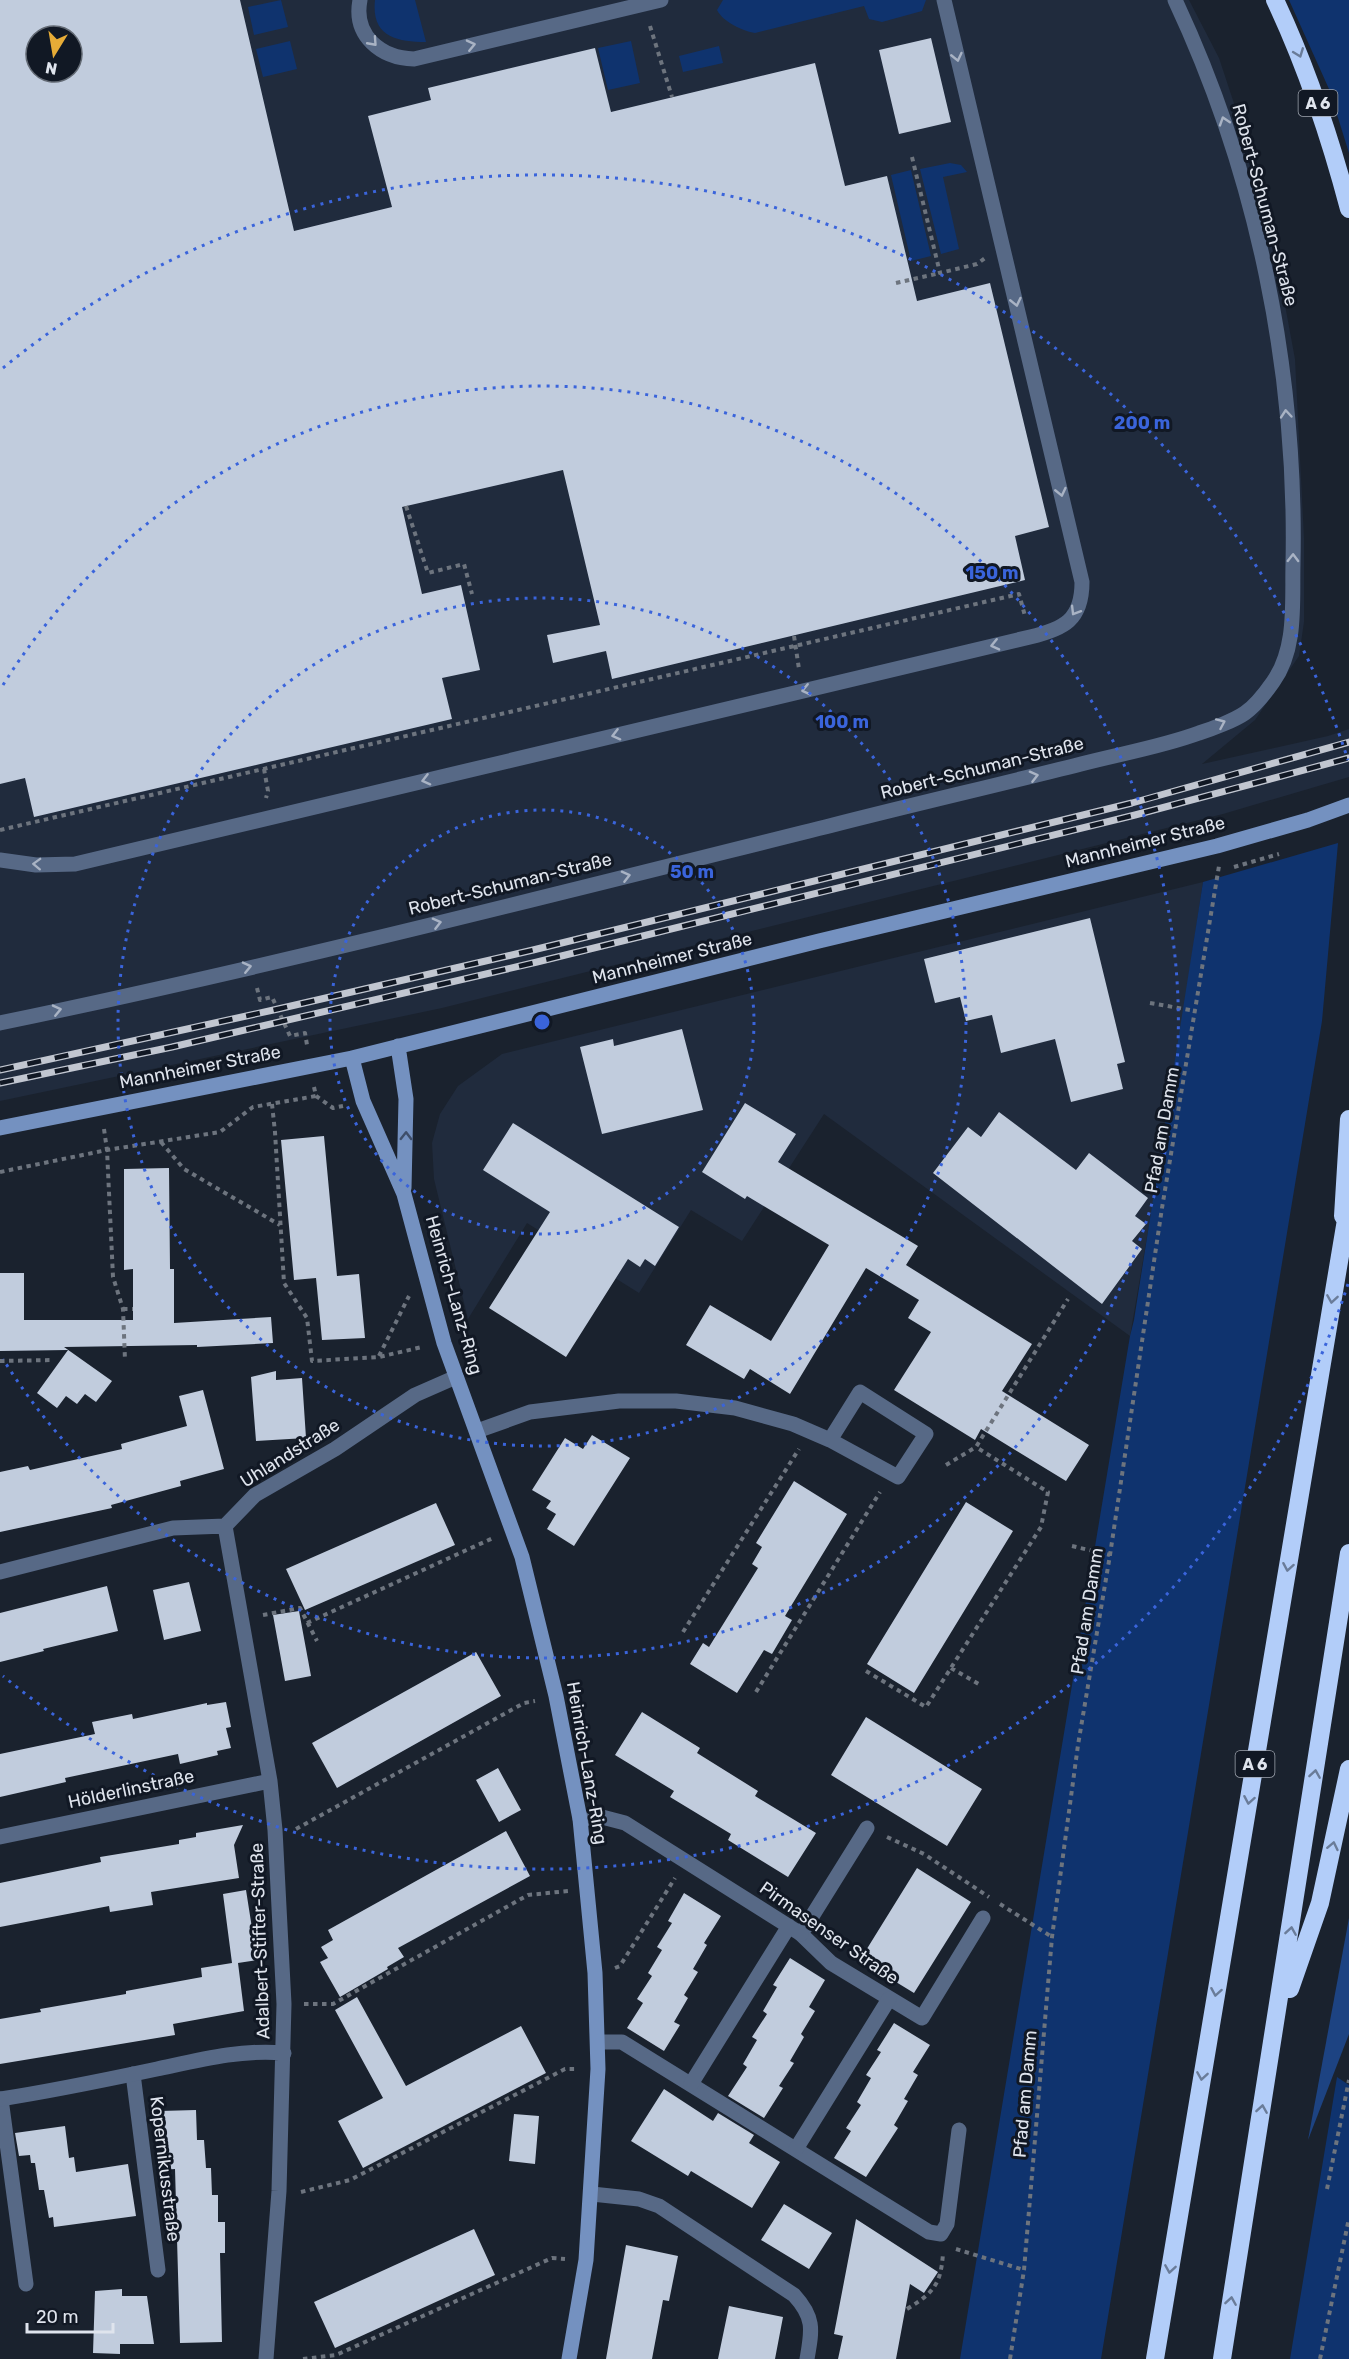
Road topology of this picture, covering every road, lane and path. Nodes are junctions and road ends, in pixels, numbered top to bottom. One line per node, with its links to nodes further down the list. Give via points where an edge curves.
1 (360, 0): 2 (street, one-way to 2, via 362,28 373,45 387,55 414,59)
2 (661, 0)
3 (944, 0): 16 (street, one-way to 16, via 1082,582 1082,597 1074,617 1052,632)
4 (1175, 0): 26 (street, Robert-Schuman-Straße, one-way to 4, via 347,944 1038,774 1198,734 1245,712 1275,680 1289,644 1292,623 1292,514 1278,328 1224,118)
5 (1275, 0): 9 (highway, A 6, one-way to 9, via 1317,100)
6 (640, 28): 7 (path, via 651,26)
7 (672, 98)
8 (912, 157): 11 (path)
9 (1349, 210)
10 (977, 264): 11 (path)
11 (940, 273): 12 (path)
12 (896, 283)
13 (406, 506): 14 (path, via 428,573 464,564)
14 (472, 594)
15 (794, 636): 17 (path)
16 (1030, 637): 17 (path, via 1020,594); 18 (street, one-way to 18)
17 (795, 645): 18 (path); 20 (path)
18 (803, 691): 21 (street, one-way to 21, via 75,864 36,865)
19 (1349, 805): 28 (street, Mannheimer Straße, via 1217,846)
20 (0, 830)
21 (0, 860)
22 (1220, 870): 25 (path, Pfad am Damm)
23 (260, 1000): 27 (path, via 272,997 290,1036)
24 (1150, 1003): 25 (path)
25 (1196, 1011): 62 (path, Pfad am Damm)
26 (0, 1023)
27 (305, 1033)
28 (398, 1046): 29 (street, Mannheimer Straße); 38 (street, Heinrich-Lanz-Ring, one-way to 28, via 406,1099)
29 (352, 1058): 33 (street, Mannheimer Straße); 38 (street, Heinrich-Lanz-Ring, via 363,1101)
30 (316, 1096): 31 (path)
31 (272, 1104): 34 (path, via 253,1107 220,1131); 40 (path)
32 (1349, 1119): 41 (highway, A 6)
33 (0, 1128)
34 (160, 1142): 36 (path); 40 (path, via 184,1169)
35 (106, 1144): 36 (path)
36 (107, 1150): 37 (path); 44 (path, via 113,1277)
37 (0, 1172)
38 (404, 1194): 42 (street, Heinrich-Lanz-Ring)
39 (1349, 1202): 41 (highway, A 6)
40 (280, 1226): 47 (path, via 284,1283 308,1318 312,1361)
41 (1341, 1241): 112 (highway, A 6, one-way to 112)
42 (424, 1265): 46 (street, Heinrich-Lanz-Ring); 47 (path)
43 (1068, 1299): 55 (path)
44 (123, 1309): 45 (path); 49 (path)
45 (133, 1309)
46 (444, 1343): 47 (path); 51 (street, Heinrich-Lanz-Ring)
47 (379, 1357)
48 (53, 1360): 50 (path)
49 (125, 1360)
50 (0, 1361)
51 (456, 1377): 52 (street, Heinrich-Lanz-Ring); 58 (street, Uhlandstraße, via 415,1395 255,1495)
52 (477, 1431): 53 (street, via 530,1412 619,1401 676,1401 735,1408); 59 (street, Heinrich-Lanz-Ring)
53 (811, 1431): 54 (street); 66 (path)
54 (830, 1440): 57 (street); 57 (street, via 860,1392 926,1434 898,1477)
55 (976, 1447): 56 (path); 68 (path, via 1048,1492 1041,1527)
56 (946, 1465)
57 (892, 1474): 71 (path)
58 (225, 1526): 63 (street, via 173,1528); 64 (street, Adalbert-Stifter-Straße)
59 (513, 1530): 65 (path); 72 (street, Heinrich-Lanz-Ring, via 532,1590)
60 (1072, 1546): 62 (path)
61 (1349, 1553): 87 (highway, one-way to 61)
62 (1110, 1555): 83 (path, Pfad am Damm, via 1078,1745)
63 (0, 1572)
64 (242, 1619): 65 (path, via 300,1608); 74 (street, Adalbert-Stifter-Straße)
65 (307, 1623): 67 (path)
66 (683, 1632)
67 (317, 1641)
68 (951, 1668): 69 (path, via 926,1707); 70 (path)
69 (866, 1671)
70 (982, 1686)
71 (756, 1692)
72 (556, 1696): 75 (street, Heinrich-Lanz-Ring); 77 (path, via 524,1703 296,1828)
73 (1349, 1768): 87 (highway, one-way to 73, via 1320,1903)
74 (270, 1781): 77 (street, Adalbert-Stifter-Straße); 78 (street, Hölderlinstraße)
75 (580, 1819): 79 (street, Pirmasenser Straße, via 602,1817 624,1823); 80 (street, Heinrich-Lanz-Ring)
76 (867, 1828): 82 (street); 83 (path, via 924,1854)
77 (274, 1830): 86 (street, Adalbert-Stifter-Straße)
78 (0, 1837)
79 (686, 1862): 82 (street, Pirmasenser Straße); 84 (path, via 620,1966)
80 (586, 1889): 84 (street, Heinrich-Lanz-Ring); 86 (path, via 528,1895 333,2004)
81 (983, 1918): 85 (street, Pirmasenser Straße, via 922,2018)
82 (795, 1930): 85 (street, Pirmasenser Straße, via 831,1963); 93 (street)
83 (1052, 1937): 104 (path, Pfad am Damm)
84 (595, 1973): 88 (street, Heinrich-Lanz-Ring)
85 (889, 1999): 96 (street)
86 (284, 2004): 89 (street, Adalbert-Stifter-Straße)
87 (1275, 2030): 113 (highway, one-way to 87)
88 (598, 2042): 90 (street, Heinrich-Lanz-Ring); 93 (street, via 622,2042)
89 (284, 2053): 91 (street, Kopernikusstraße, via 221,2055); 98 (street, Adalbert-Stifter-Straße)
90 (598, 2069): 98 (path, via 565,2069 350,2180 304,2192); 99 (street, Heinrich-Lanz-Ring)
91 (133, 2074): 94 (street, Kopernikusstraße); 103 (street, Kopernikusstraße)
92 (1349, 2079): 97 (path)
93 (692, 2084): 96 (street)
94 (1, 2099): 105 (street, Kopernikusstraße)
95 (959, 2130): 101 (street)
96 (796, 2149): 101 (street)
97 (1327, 2189)
98 (279, 2192): 107 (street, Adalbert-Stifter-Straße)
99 (592, 2194): 102 (street, Heinrich-Lanz-Ring); 110 (street, via 639,2199 659,2206 794,2295 810,2319)
100 (1349, 2218): 114 (path)
101 (942, 2240): 104 (path); 106 (path, via 942,2274 927,2297)
102 (586, 2260): 108 (path, via 552,2258 336,2355); 109 (street, Heinrich-Lanz-Ring)
103 (158, 2270)
104 (1024, 2270): 111 (path, Pfad am Damm)
105 (26, 2284)
106 (907, 2309)
107 (266, 2359)
108 (303, 2359)
109 (569, 2359)
110 (807, 2359)
111 (1010, 2359)
112 (1155, 2359)
113 (1222, 2359)
114 (1320, 2359)

